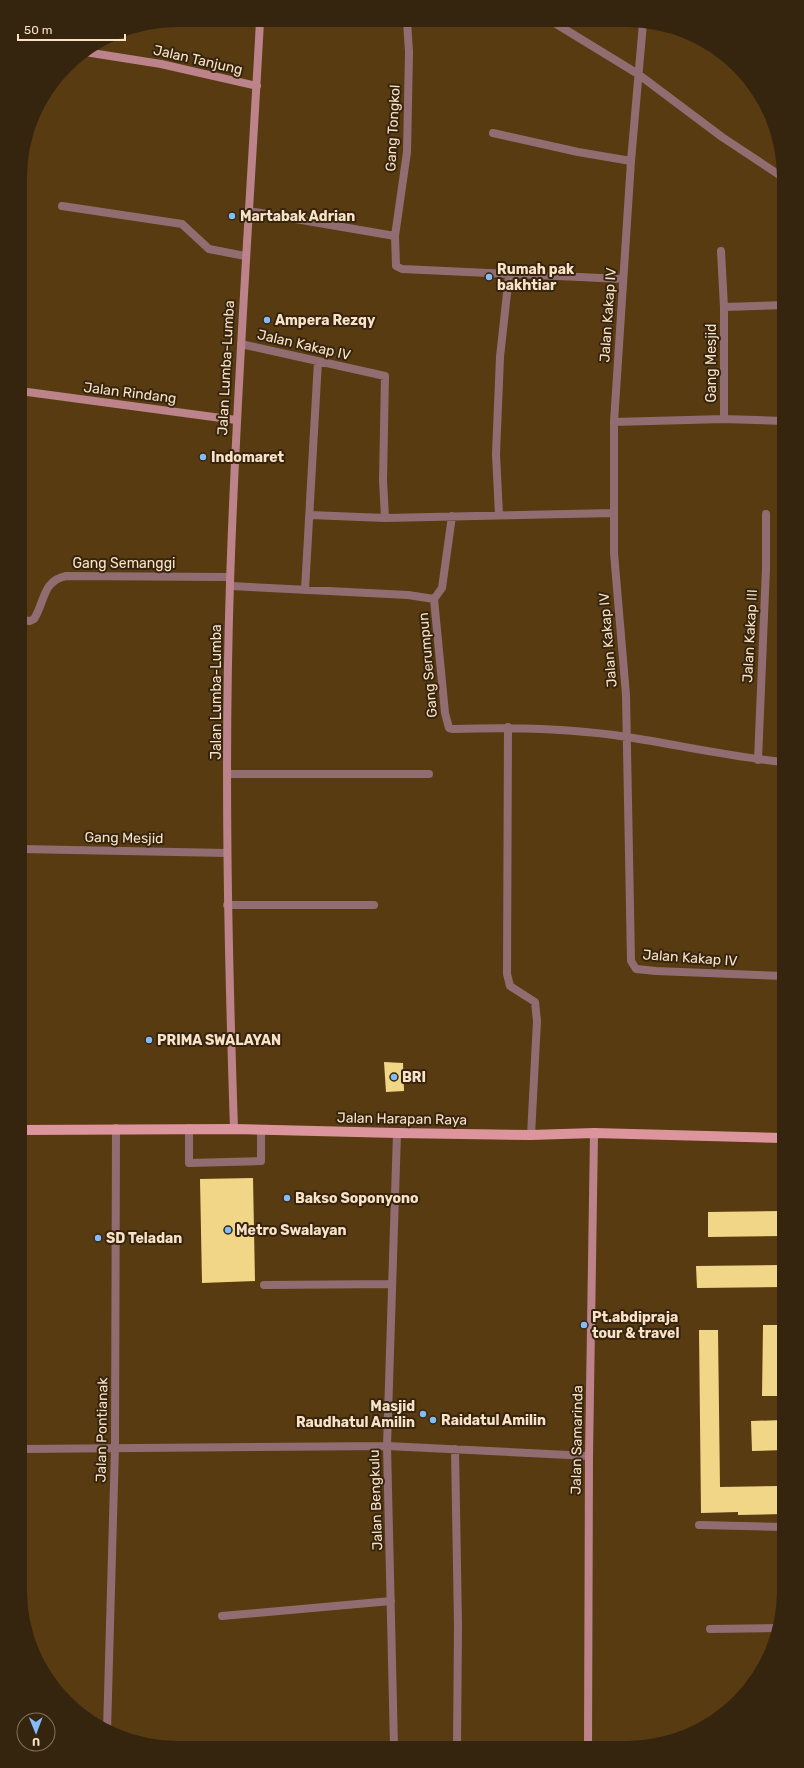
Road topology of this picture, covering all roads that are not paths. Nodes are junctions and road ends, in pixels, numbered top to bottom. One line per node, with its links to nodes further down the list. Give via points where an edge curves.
1 (260, 27): 7 (street, Jalan Lumba-Lumba)
2 (407, 27): 13 (street, Gang Tongkol, via 407,152)
3 (561, 27): 6 (street)
4 (643, 28): 6 (street, Jalan Kakap IV)
5 (92, 53): 7 (street, Jalan Tanjung, via 161,64)
6 (638, 74): 9 (street, Jalan Kakap IV); 10 (street, via 722,137)
7 (257, 86): 12 (street, Jalan Lumba-Lumba)
8 (493, 133): 9 (street)
9 (631, 161): 17 (street, Jalan Kakap IV)
10 (777, 173)
11 (62, 206): 15 (street, via 182,224 209,249)
12 (249, 211): 13 (street); 15 (street, Jalan Lumba-Lumba)
13 (395, 236): 16 (street, Gang Tongkol, via 396,266 402,269)
14 (721, 251): 19 (street, Gang Mesjid)
15 (245, 256): 20 (street, Jalan Lumba-Lumba)
16 (509, 274): 17 (street, Gang Tongkol); 30 (street, via 500,357 497,439)
17 (623, 279): 26 (street, Jalan Kakap IV)
18 (777, 305): 19 (street, Gang Mesjid)
19 (724, 308): 23 (street, Gang Mesjid)
20 (241, 344): 21 (street, Jalan Kakap IV); 24 (street, Jalan Lumba-Lumba)
21 (318, 361): 28 (street); 32 (street, Jalan Kakap IV, via 385,376)
22 (27, 392): 24 (street, Jalan Rindang)
23 (724, 418): 25 (street, Gang Mesjid); 26 (street, Gang Mesjid)
24 (236, 420): 33 (street, Jalan Lumba-Lumba)
25 (777, 421)
26 (614, 422): 27 (street, Jalan Kakap IV)
27 (614, 512): 30 (street); 39 (street, Jalan Kakap IV, via 614,553 626,695)
28 (310, 514): 32 (street); 35 (street)
29 (766, 514): 40 (street, Jalan Kakap III)
30 (499, 515): 31 (street)
31 (452, 516): 32 (street); 36 (street, via 442,588)
32 (385, 518)
33 (230, 577): 34 (street, Jalan Lumba-Lumba); 37 (street, Gang Semanggi, via 55,578 48,586 34,619)
34 (230, 586): 35 (street, Gang Serumpun); 42 (street, Jalan Lumba-Lumba)
35 (305, 590): 36 (street, Gang Serumpun, via 408,595)
36 (434, 599): 38 (street, Gang Serumpun, via 445,713 449,728)
37 (27, 621)
38 (508, 728): 39 (street); 56 (street, via 507,974 510,986 535,1002 537,1020)
39 (626, 736): 40 (street); 48 (street, Jalan Kakap IV, via 631,961 636,969)
40 (758, 760): 41 (street)
41 (777, 761)
42 (228, 774): 43 (street); 45 (street, Jalan Lumba-Lumba)
43 (429, 774)
44 (27, 849): 45 (street, Gang Mesjid)
45 (227, 853): 46 (street, Jalan Lumba-Lumba)
46 (227, 905): 47 (street); 51 (street, Jalan Lumba-Lumba)
47 (374, 905)
48 (777, 976)
49 (116, 1128): 50 (main road, Jalan Harapan Raya); 53 (main road, Jalan Harapan Raya); 61 (street, Jalan Pontianak)
50 (189, 1128): 51 (main road, Jalan Harapan Raya); 52 (street, via 189,1162 261,1161)
51 (234, 1129): 52 (main road, Jalan Harapan Raya)
52 (261, 1129): 54 (main road, Jalan Harapan Raya)
53 (27, 1130)
54 (397, 1133): 56 (main road, Jalan Harapan Raya); 58 (street, Jalan Bengkulu)
55 (594, 1133): 56 (main road, Jalan Harapan Raya); 57 (main road, Jalan Harapan Raya); 64 (street, Jalan Samarinda)
56 (531, 1135)
57 (777, 1138)
58 (392, 1284): 59 (street); 60 (street, Jalan Bengkulu)
59 (264, 1285)
60 (387, 1446): 61 (street); 63 (street); 67 (street, Jalan Bengkulu)
61 (115, 1448): 62 (street); 71 (street, Jalan Pontianak)
62 (27, 1449)
63 (455, 1449): 64 (street); 73 (street)
64 (589, 1456): 74 (street, Jalan Samarinda)
65 (700, 1525): 66 (street)
66 (777, 1527)
67 (391, 1601): 68 (street); 72 (street, Jalan Bengkulu)
68 (222, 1616)
69 (772, 1628): 70 (street)
70 (710, 1629)
71 (107, 1724)
72 (394, 1741)
73 (457, 1741)
74 (588, 1741)

